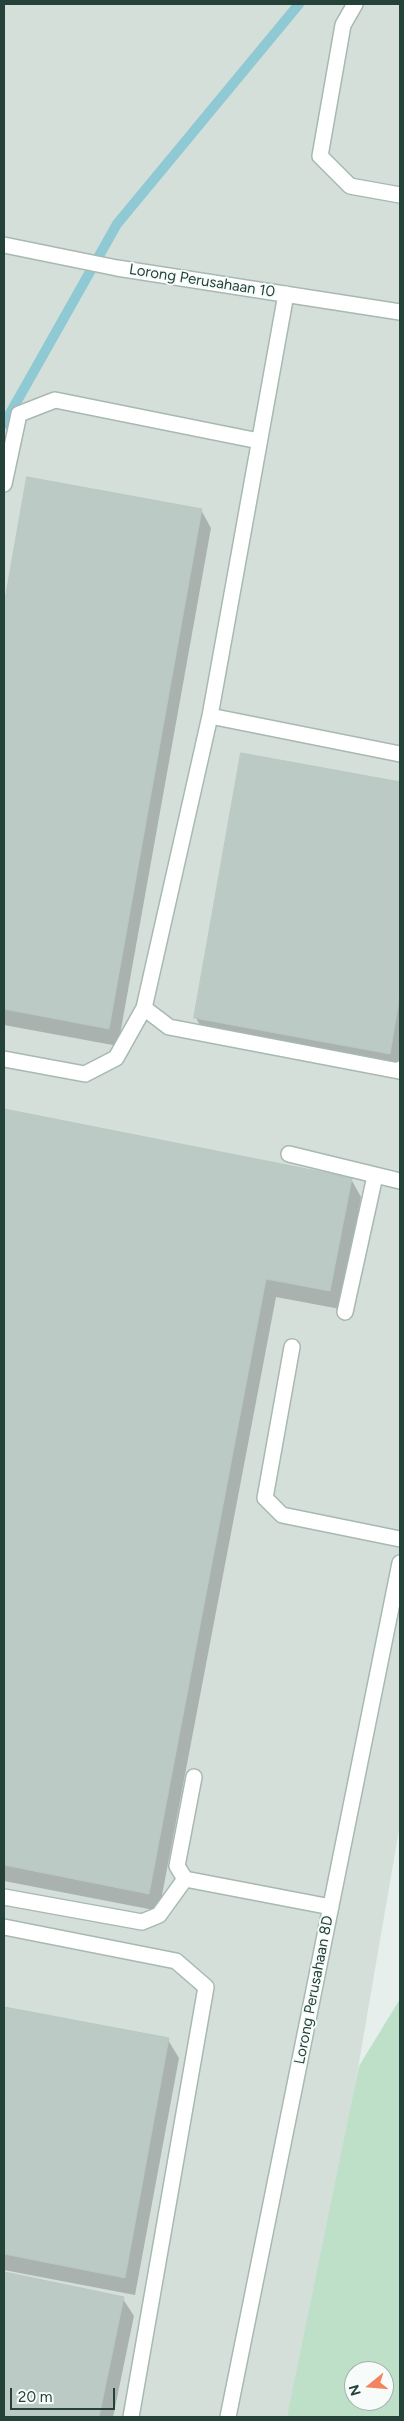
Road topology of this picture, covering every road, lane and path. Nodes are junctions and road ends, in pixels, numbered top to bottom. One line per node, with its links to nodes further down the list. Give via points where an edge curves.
1 (355, 4): 2 (street, via 343,25 320,156 350,186)
2 (400, 195)
3 (4, 245): 4 (street, Lorong Perusahaan 10, via 117,268)
4 (286, 294): 5 (street, Lorong Perusahaan 10); 6 (street)
5 (400, 312)
6 (259, 441): 7 (street, via 55,400 19,414); 8 (street)
7 (4, 484)
8 (210, 716): 9 (street); 10 (street)
9 (400, 754)
10 (144, 1008): 11 (street, via 116,1058 85,1074); 12 (street, via 169,1027)
11 (4, 1059)
12 (400, 1069)
13 (288, 1154): 14 (street)
14 (375, 1176): 15 (street); 16 (street)
15 (400, 1181)
16 (345, 1312)
17 (292, 1347): 18 (street, via 265,1498 282,1515)
18 (400, 1539)
19 (400, 1563): 23 (street, Lorong Perusahaan 8D)
20 (194, 1777): 21 (street, via 177,1866)
21 (185, 1879): 22 (street, via 159,1915 142,1922); 23 (street)
22 (4, 1897)
23 (331, 1907): 26 (street, Lorong Perusahaan 8D)
24 (4, 1927): 25 (street, via 176,1961 206,1987)
25 (131, 2417)
26 (228, 2417)

